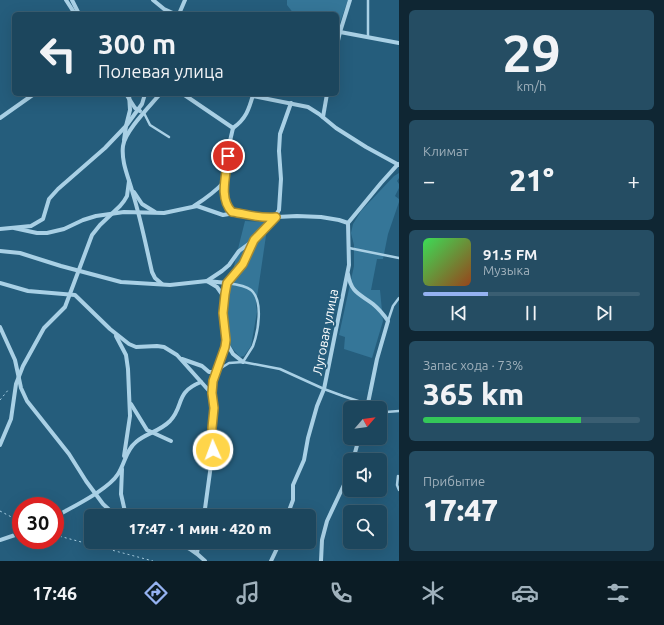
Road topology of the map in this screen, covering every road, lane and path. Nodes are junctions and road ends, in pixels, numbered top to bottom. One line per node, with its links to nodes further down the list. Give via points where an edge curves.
1 (66, 0): 7 (street)
2 (72, 0): 8 (street)
3 (153, 0): 9 (street)
4 (185, 0): 10 (street)
5 (368, 0): 13 (lane)
6 (350, 1): 11 (street)
7 (74, 12)
8 (78, 12)
9 (171, 12)
10 (180, 12)
11 (340, 32): 12 (street); 13 (street)
12 (339, 36)
13 (368, 37): 14 (street)
14 (399, 43)
15 (31, 96): 27 (street)
16 (129, 96): 24 (street); 28 (street, via 130,110)
17 (144, 96): 24 (street)
18 (158, 96): 25 (street)
19 (186, 96): 29 (street)
20 (253, 96): 29 (street, via 247,115)
21 (257, 96): 23 (street)
22 (327, 96): 26 (street)
23 (291, 104): 26 (street, via 308,107); 41 (street, via 280,134 281,200)
24 (138, 109): 25 (street); 28 (street)
25 (144, 113): 30 (lane, via 150,125); 31 (street, via 135,123)
26 (323, 117): 32 (street, via 354,140)
27 (0, 118)
28 (126, 126): 31 (street); 43 (street, via 49,199 43,219 31,226)
29 (233, 128): 33 (street)
30 (169, 137)
31 (123, 145): 34 (street)
32 (399, 165): 42 (street)
33 (226, 180): 36 (street); 38 (street, via 224,195 226,205)
34 (129, 181): 35 (street); 40 (street, via 127,196)
35 (131, 189): 37 (street); 39 (street, via 142,204)
36 (192, 207): 38 (street, via 197,206 224,214); 39 (street)
37 (138, 212): 39 (street); 40 (street); 54 (street, via 152,272)
38 (232, 212): 41 (street, via 256,218)
39 (157, 213)
40 (112, 214): 43 (street, via 88,218 56,231 37,232); 49 (street, via 92,235)
41 (276, 217): 42 (street, via 321,217); 45 (street)
42 (348, 223): 46 (street, Луговая улица)
43 (14, 228): 44 (street)
44 (0, 229)
45 (254, 240): 51 (street, via 239,251 226,268); 53 (street, via 243,264)
46 (348, 248): 48 (lane); 50 (street, Луговая улица)
47 (0, 251): 49 (street, via 20,253)
48 (399, 258)
49 (78, 270): 54 (street, via 121,282); 55 (street)
50 (347, 272): 58 (street, via 355,292 377,308); 68 (street, Луговая улица)
51 (207, 281): 53 (street); 54 (street); 56 (street, via 217,287)
52 (0, 283): 55 (street, via 28,291)
53 (227, 283): 56 (street); 63 (lane, via 244,286 252,291 260,306 253,345)
54 (162, 284)
55 (70, 294): 60 (street, via 81,300); 65 (street, via 61,312 44,328)
56 (224, 298): 61 (street)
57 (399, 298): 58 (lane)
58 (388, 321): 72 (street)
59 (0, 327): 65 (street, via 15,360)
60 (114, 332): 62 (street, via 136,347 164,347); 73 (street, via 126,355)
61 (226, 340): 63 (street, via 233,354); 64 (street)
62 (177, 355): 64 (street, via 185,361 202,366 208,372); 66 (street)
63 (243, 362): 64 (lane, via 229,363); 68 (lane, via 280,370)
64 (218, 370): 69 (street, via 213,381)
65 (19, 378): 78 (street, via 11,419); 83 (street, via 27,401 69,454)
66 (201, 382): 69 (street); 76 (street, via 188,388 174,416)
67 (10, 389): 70 (path)
68 (324, 389): 71 (lane); 87 (street, Луговая улица, via 317,406 304,460 292,484 293,500)
69 (212, 393): 86 (street, via 213,450)
70 (0, 400)
71 (354, 401)
72 (368, 401)
73 (130, 402): 76 (street, via 142,423); 79 (street)
74 (387, 412): 75 (lane)
75 (399, 412)
76 (152, 434): 77 (street); 79 (street, via 135,442)
77 (171, 441)
78 (0, 445)
79 (123, 462): 83 (street, via 118,474); 85 (street, via 121,485)
80 (398, 476): 82 (lane)
81 (343, 487): 101 (street, via 324,531)
82 (399, 490)
83 (95, 494): 84 (street); 89 (street)
84 (108, 509)
85 (125, 509)
86 (205, 509)
87 (290, 509)
88 (0, 511): 90 (path)
89 (64, 512)
90 (12, 517)
91 (12, 536): 93 (street)
92 (64, 537): 98 (path)
93 (0, 540)
94 (189, 549): 97 (street)
95 (198, 549): 97 (street)
96 (277, 549): 100 (street)
97 (197, 553): 99 (street)
98 (153, 561)
99 (205, 561)
100 (271, 561)
101 (321, 561)

